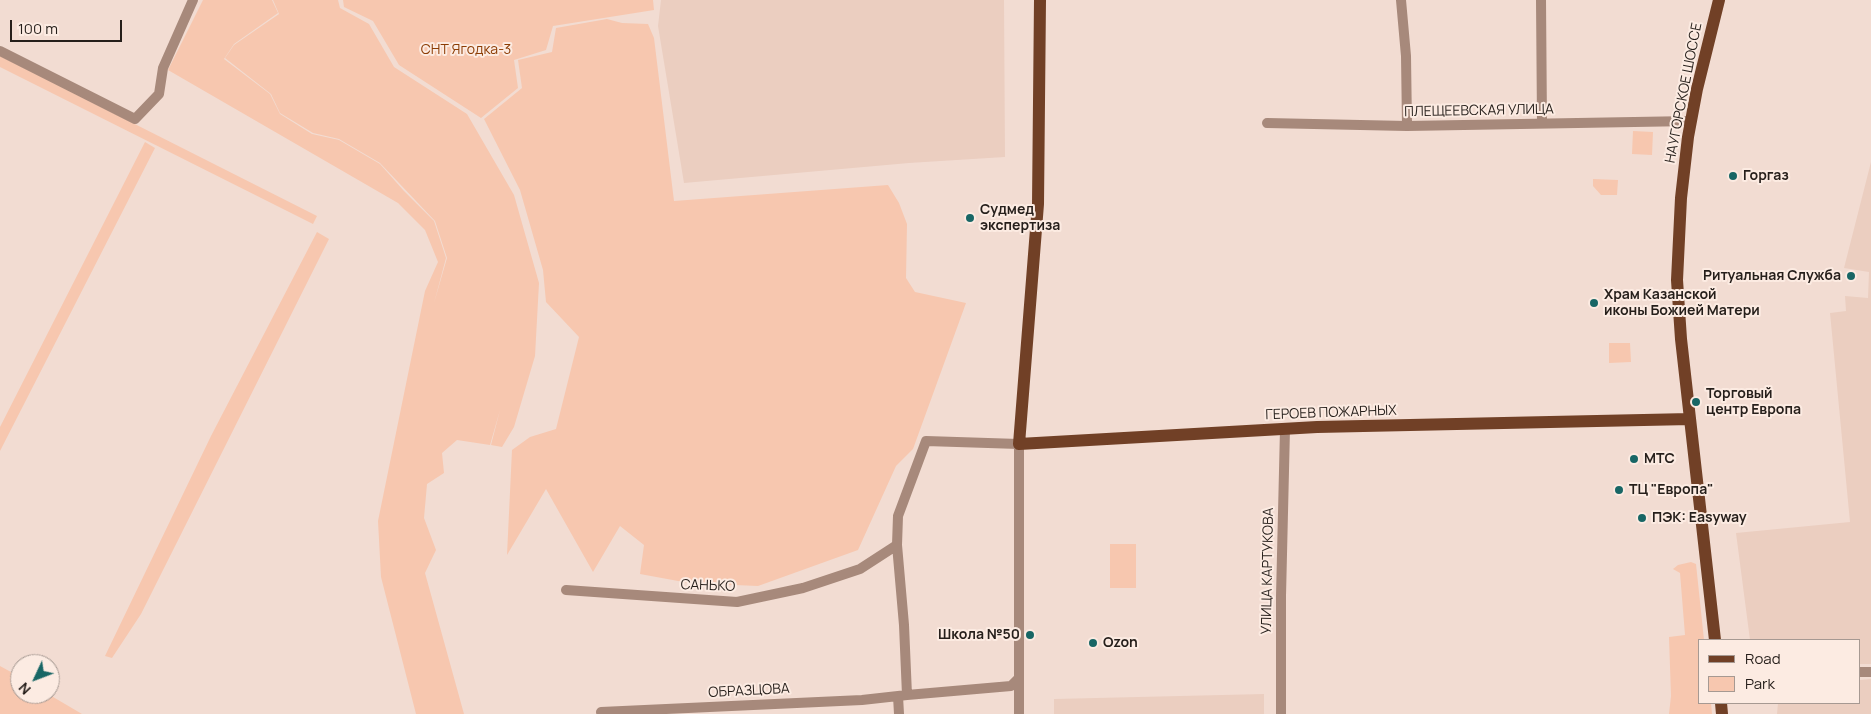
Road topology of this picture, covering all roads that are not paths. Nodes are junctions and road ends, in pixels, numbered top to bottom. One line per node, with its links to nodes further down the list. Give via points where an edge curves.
1 (193, 0): 6 (street, via 163,68 159,94 135,119)
2 (1040, 0): 13 (main road, via 1038,204)
3 (1401, 0): 10 (street)
4 (1541, 0): 9 (street)
5 (1719, 0): 7 (main road, НАУГОРСКОЕ ШОССЕ)
6 (0, 51)
7 (1691, 121): 9 (street, ПЛЕЩЕЕВСКАЯ УЛИЦА); 11 (main road, НАУГОРСКОЕ ШОССЕ, via 1681,191 1677,280)
8 (1267, 123): 10 (street, ПЛЕЩЕЕВСКАЯ УЛИЦА)
9 (1542, 123): 10 (street, ПЛЕЩЕЕВСКАЯ УЛИЦА)
10 (1407, 126)
11 (1690, 419): 12 (main road, ГЕРОЕВ ПОЖАРНЫХ); 16 (main road, НАУГОРСКОЕ ШОССЕ)
12 (1285, 429): 13 (main road, ГЕРОЕВ ПОЖАРНЫХ); 22 (street, УЛИЦА КАРТУКОВА)
13 (1019, 444): 14 (street, via 926,441 898,516); 17 (street)
14 (897, 545): 15 (street, САНЬКО, via 860,569 803,588 738,602); 18 (street, via 904,625)
15 (566, 590)
16 (1714, 639)
17 (1019, 678): 18 (street, ОБРАЗЦОВА, via 1010,686); 21 (street)
18 (902, 695): 19 (street, ОБРАЗЦОВА, via 862,700); 20 (street)
19 (601, 712)
20 (899, 714)
21 (1019, 714)
22 (1281, 714)

